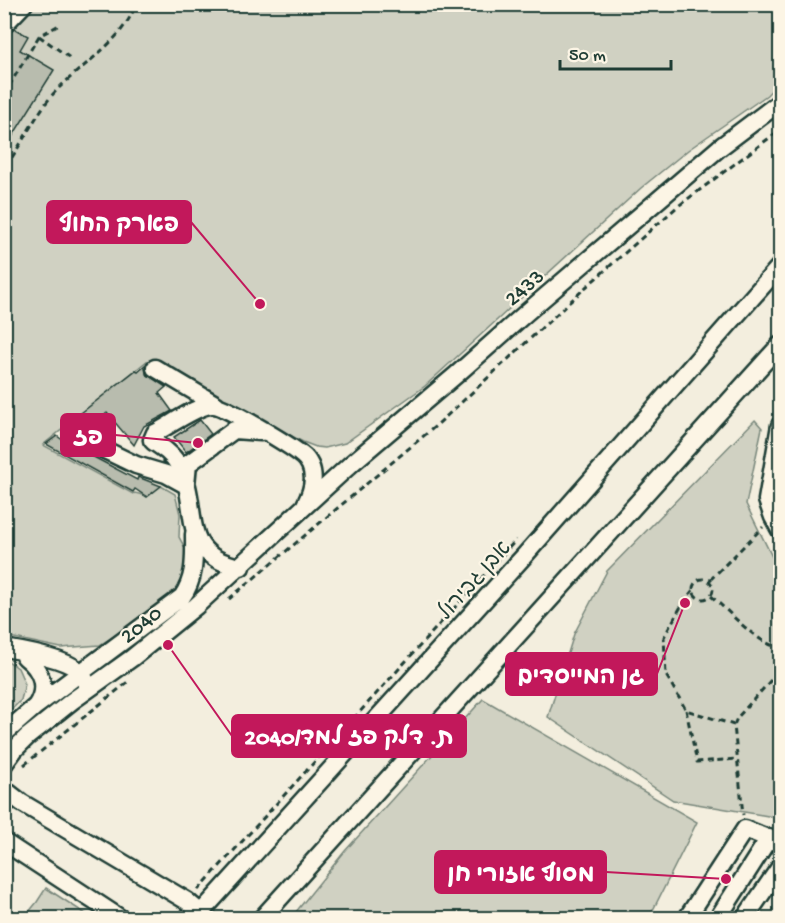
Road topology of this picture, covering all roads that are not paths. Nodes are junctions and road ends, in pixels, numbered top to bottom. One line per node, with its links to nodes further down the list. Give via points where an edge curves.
1 (24, 4): 2 (street)
2 (4, 26)
3 (780, 102): 12 (street, 2433, via 624,228 351,464)
4 (780, 266): 27 (street, אבן גבירול)
5 (780, 345): 29 (street)
6 (155, 368): 7 (street)
7 (217, 405): 9 (street); 11 (street, via 204,406 153,436 154,442 178,465)
8 (779, 417): 13 (street, via 767,500)
9 (265, 432): 11 (street, via 234,430 188,464); 12 (street, via 301,454 311,466 310,492)
10 (72, 434): 11 (street)
11 (186, 485): 14 (street)
12 (301, 512): 15 (street, 2040)
13 (777, 524)
14 (194, 531): 15 (street, via 215,558); 18 (street, 2040, via 194,572 182,597)
15 (241, 567): 19 (street, 2040)
16 (5, 648): 17 (street); 18 (street, via 65,664)
17 (25, 657): 18 (street); 20 (street, via 37,668 43,683)
18 (77, 677): 19 (street); 20 (street, 2040)
19 (89, 689): 22 (street, 2040, via 27,737)
20 (36, 706): 21 (street, 2040)
21 (4, 734)
22 (4, 764)
23 (4, 789): 27 (street, via 187,901)
24 (775, 840): 30 (street, via 745,829); 31 (street)
25 (4, 842): 28 (street)
26 (780, 867): 32 (street)
27 (200, 917)
28 (120, 918)
29 (262, 918)
30 (687, 918)
31 (718, 918)
32 (746, 918)

